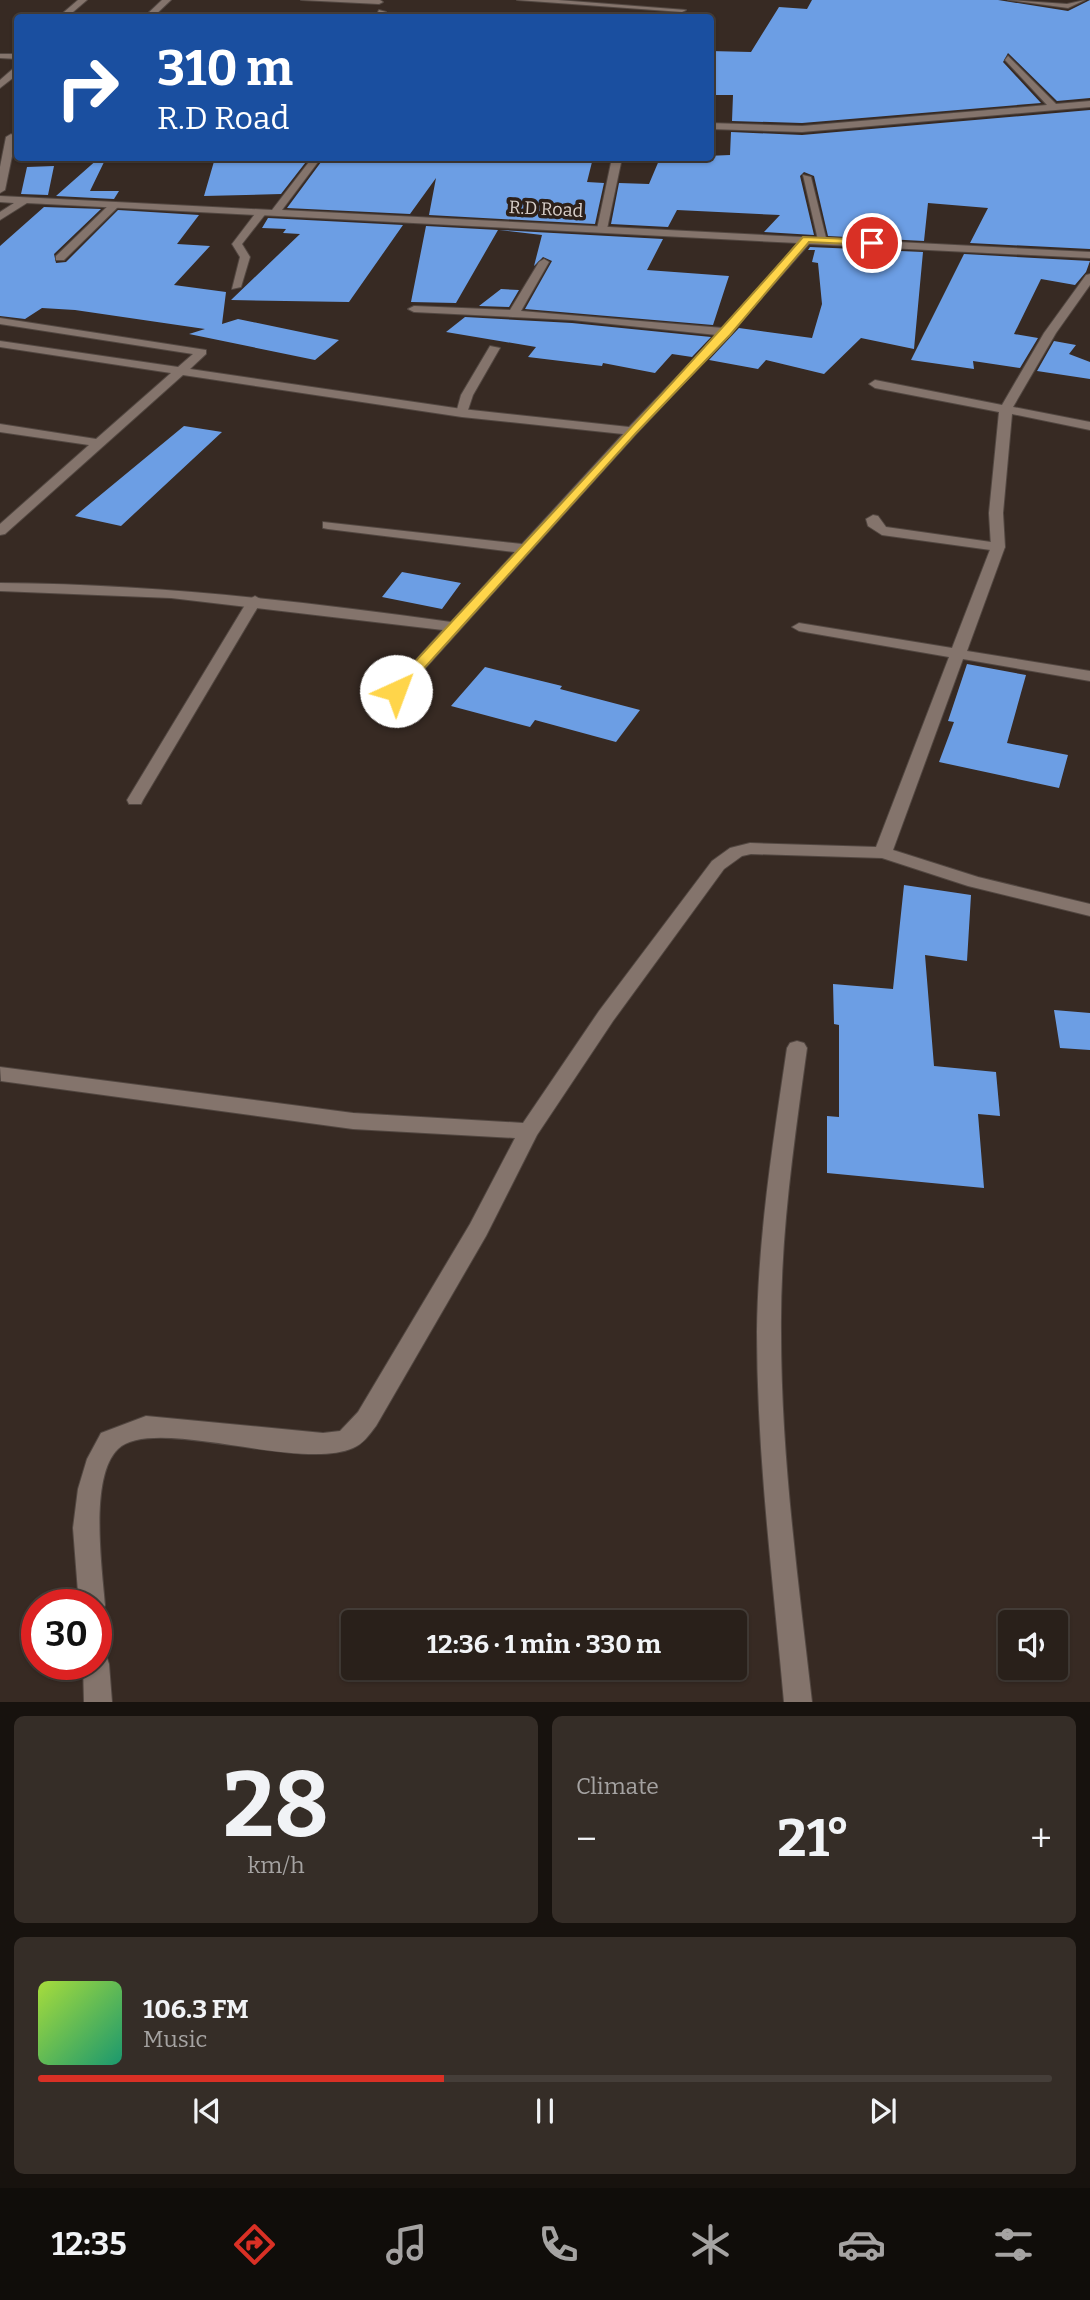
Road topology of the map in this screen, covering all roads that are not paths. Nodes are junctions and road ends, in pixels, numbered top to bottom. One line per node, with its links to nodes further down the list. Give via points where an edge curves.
1 (83, 0): 9 (street)
2 (167, 0): 10 (street)
3 (304, 0): 6 (street)
4 (1012, 0): 5 (street, via 1068,6)
5 (1082, 0)
6 (379, 2)
7 (520, 3): 8 (street)
8 (682, 10)
9 (66, 14)
10 (151, 14)
11 (1008, 58): 15 (street)
12 (14, 73): 13 (street)
13 (0, 85)
14 (1090, 104): 15 (street)
15 (1054, 107): 16 (street, via 814,128)
16 (714, 126)
17 (10, 138): 21 (street)
18 (314, 161): 26 (street)
19 (616, 161): 28 (street)
20 (806, 177): 30 (street)
21 (0, 190)
22 (0, 199): 23 (street, R.D Road)
23 (25, 200): 24 (street, R.D Road); 27 (street)
24 (115, 205): 25 (street, R.D Road); 32 (street)
25 (262, 212): 26 (street, R.D Road); 35 (street, via 237,244 245,257)
26 (275, 213): 28 (street, R.D Road)
27 (0, 217)
28 (602, 229): 29 (street, R.D Road)
29 (807, 239): 30 (street, R.D Road); 39 (street)
30 (823, 240): 31 (street, R.D Road)
31 (1090, 255)
32 (60, 258)
33 (544, 262): 37 (street)
34 (1090, 277): 43 (street)
35 (236, 287)
36 (414, 309): 37 (street)
37 (514, 313): 39 (street)
38 (0, 321): 48 (street, via 202,352)
39 (726, 332): 47 (street)
40 (0, 344): 44 (street)
41 (494, 348): 44 (street)
42 (875, 384): 43 (street)
43 (1006, 408): 45 (street); 52 (street, via 996,513)
44 (462, 413): 47 (street)
45 (1090, 426)
46 (0, 428): 48 (street)
47 (632, 431): 53 (street)
48 (98, 443): 51 (street)
49 (873, 519): 52 (street, via 882,531)
50 (328, 525): 53 (street)
51 (0, 531)
52 (998, 547): 58 (street)
53 (527, 549): 56 (street)
54 (0, 587): 55 (street)
55 (255, 600): 56 (street); 61 (street)
56 (455, 627): 60 (street)
57 (799, 627): 58 (street)
58 (957, 652): 59 (street); 62 (street)
59 (1090, 676)
60 (396, 691)
61 (135, 800)
62 (883, 853): 63 (street, via 974,882); 66 (street, via 750,848 718,866 606,1016)
63 (1090, 910)
64 (797, 1048): 70 (street, via 778,1178 769,1330 772,1430)
65 (1, 1074): 66 (street, via 354,1121)
66 (529, 1131): 67 (street, via 478,1230 352,1438 323,1444 146,1426 110,1441 90,1489 86,1528)
67 (91, 1589)
68 (97, 1680): 69 (street)
69 (98, 1702)
70 (799, 1702)

